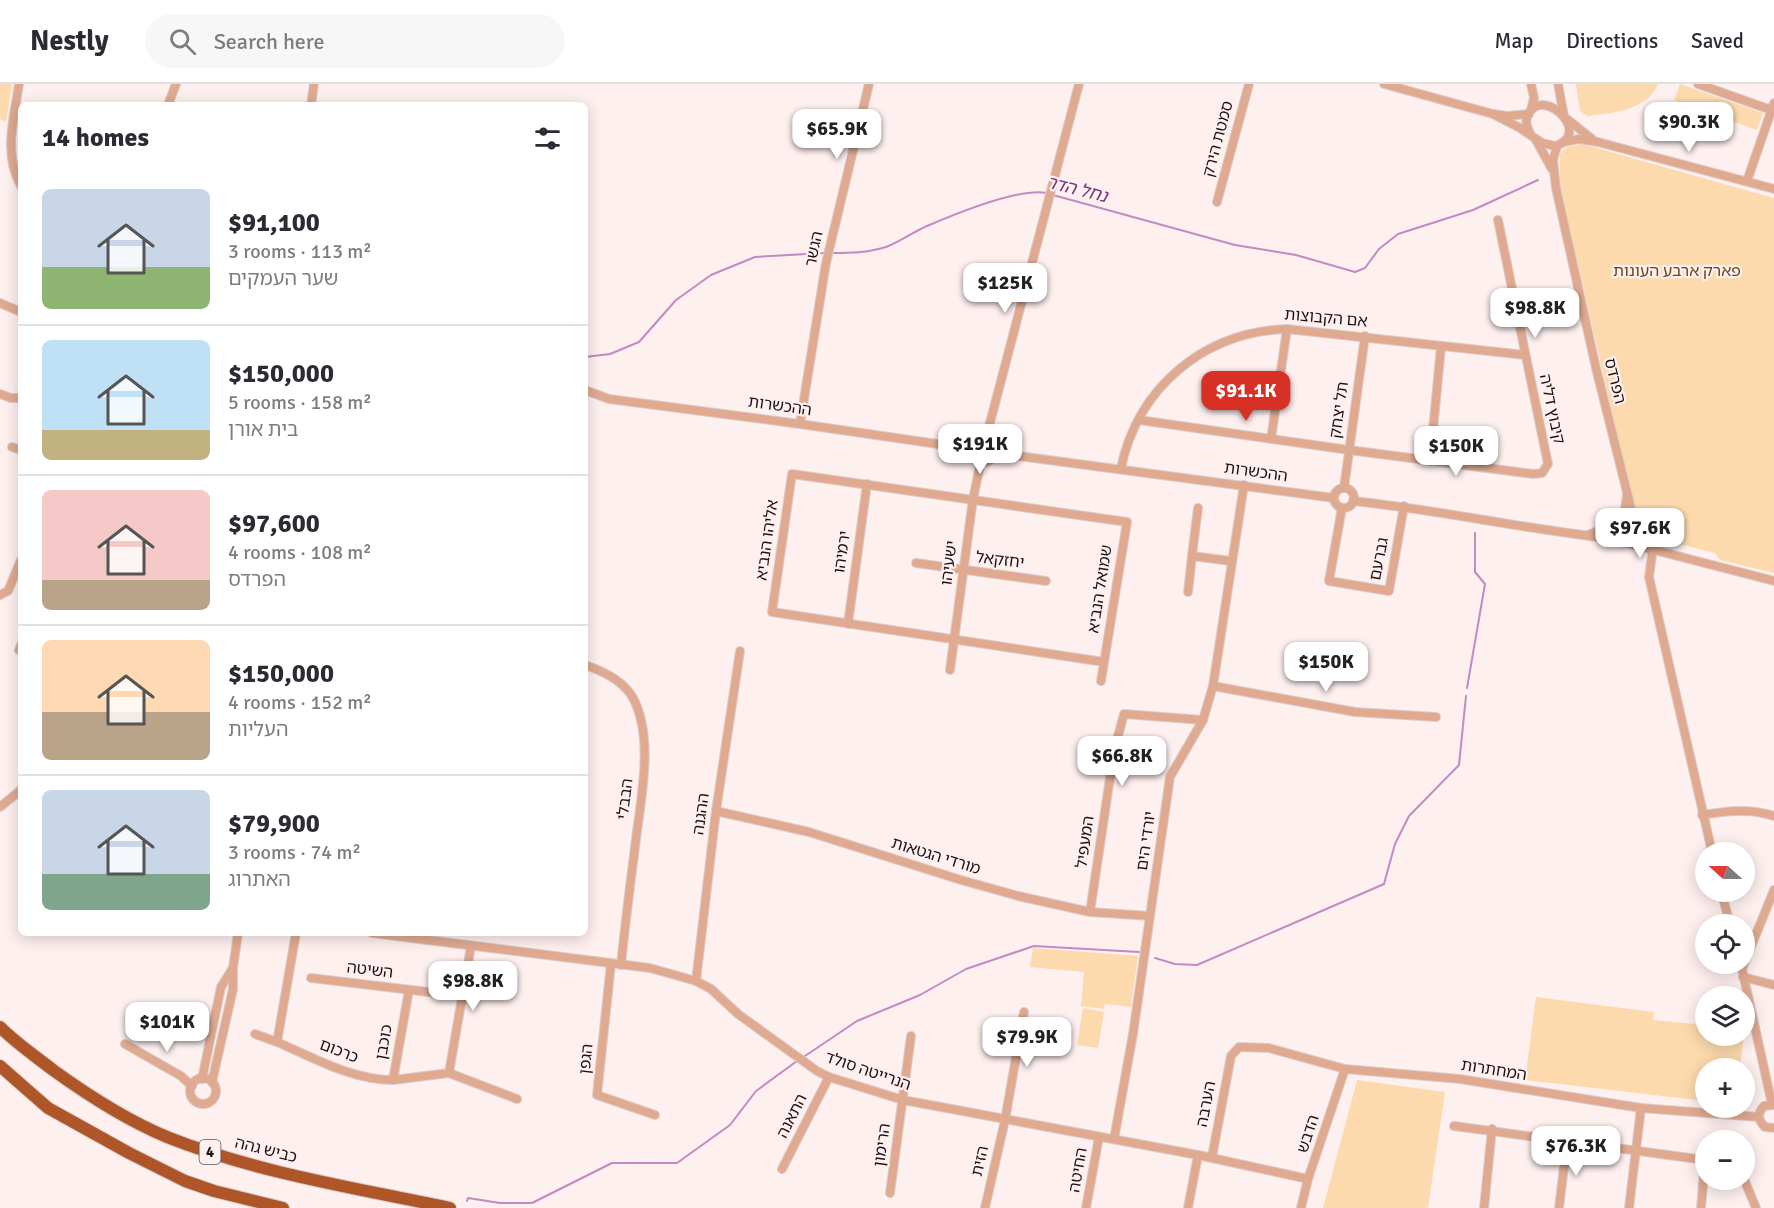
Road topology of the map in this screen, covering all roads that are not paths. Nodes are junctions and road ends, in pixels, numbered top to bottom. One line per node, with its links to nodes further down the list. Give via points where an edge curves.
1 (20, 84): 11 (street)
2 (176, 84): 12 (street)
3 (314, 84): 13 (street)
4 (869, 84): 39 (street, הגשר, via 826,263)
5 (1078, 84): 40 (street)
6 (1249, 84): 27 (street, סמטת הירק)
7 (1384, 84): 17 (street)
8 (1557, 84): 14 (street); 18 (street)
9 (1698, 84): 15 (street)
10 (1532, 86): 14 (street); 16 (street)
11 (18, 102)
12 (172, 102)
13 (311, 102)
14 (1546, 105): 16 (street); 18 (street)
15 (1773, 108): 25 (street)
16 (1530, 112): 17 (street, via 1507,117); 20 (street, via 1526,125)
17 (1493, 114): 20 (street)
18 (1565, 117): 21 (street); 22 (street, via 1569,130)
19 (17, 119): 24 (street, via 11,138 11,163)
20 (1533, 136): 22 (street, via 1546,144); 23 (street, הפרדס)
21 (1598, 142): 22 (street, via 1579,139); 25 (street)
22 (1560, 144): 23 (street, הפרדס, via 1554,154)
23 (1553, 172): 51 (street, הפרדס)
24 (18, 179)
25 (1747, 181): 26 (street)
26 (1774, 189)
27 (1217, 202)
28 (1498, 220): 34 (street, קיבוץ דליה)
29 (0, 303): 30 (street)
30 (18, 311)
31 (1287, 328): 32 (street, אם הקבוצות); 38 (street, אם הקבוצות, via 1231,338 1195,357 1161,387); 41 (street)
32 (1365, 336): 33 (street, אם הקבוצות); 43 (street, תל יצחק)
33 (1441, 347): 34 (street, אם הקבוצות); 46 (street)
34 (1525, 355): 46 (street, קיבוץ דליה, via 1548,464 1542,473)
35 (588, 391): 39 (street, ההכשרות, via 609,399)
36 (0, 394): 37 (street)
37 (18, 398)
38 (1139, 420): 41 (street); 47 (street, אם הקבוצות)
39 (800, 424): 42 (street, ההכשרות)
40 (986, 438): 42 (street, via 978,439); 44 (street, via 994,441)
41 (1270, 439): 43 (street)
42 (972, 449): 45 (street)
43 (1348, 450): 46 (street); 50 (street, תל יצחק)
44 (996, 453): 45 (street, via 989,461); 47 (street, ההכשרות)
45 (981, 461): 53 (street, ישעיהו)
46 (1431, 461)
47 (1121, 468): 49 (street, ההכשרות)
48 (867, 484): 53 (street, אליהו הנביא); 74 (street, ירמיהו); 74 (street, אליהו הנביא, via 792,474 772,612)
49 (1244, 485): 52 (street, ההכשרות); 66 (street, יורדי הים)
50 (1344, 488): 52 (street); 54 (street, via 1351,492)
51 (1628, 492): 59 (street, הפרדס); 60 (street, הפרדס)
52 (1334, 498): 57 (street)
53 (972, 499): 58 (street, אליהו הנביא); 69 (street, ישעיהו)
54 (1353, 501): 55 (street); 57 (street)
55 (1404, 506): 57 (street, גברעם, via 1389,591 1329,581); 61 (street)
56 (1198, 508): 65 (street)
57 (1342, 508)
58 (1126, 522): 77 (street, שמואל הנביא)
59 (1618, 522): 60 (street, via 1627,519); 61 (street); 62 (street, via 1613,531)
60 (1636, 527): 63 (street, via 1634,538); 64 (street)
61 (1588, 535): 62 (street)
62 (1616, 539): 63 (street)
63 (1627, 543): 64 (street)
64 (1656, 549): 70 (street); 87 (street, via 1649,577)
65 (1192, 556): 66 (street); 72 (street)
66 (1231, 561): 81 (street, יורדי הים)
67 (916, 563): 69 (street, יחזקאל)
68 (18, 567): 73 (street, via 8,591)
69 (963, 571): 71 (street, יחזקאל); 75 (street, ישעיהו)
70 (1774, 580)
71 (1046, 581)
72 (1188, 592)
73 (0, 595)
74 (848, 624): 75 (street, אליהו הנביא)
75 (954, 639): 77 (street, אליהו הנביא); 79 (street, ישעיהו)
76 (740, 651): 86 (street, ההגנה)
77 (1104, 662): 80 (street, שמואל הנביא)
78 (588, 666): 98 (street, הבבלי, via 606,672 633,697 643,728 644,768)
79 (950, 670)
80 (1101, 681)
81 (1213, 686): 82 (street, via 1355,711); 83 (street, יורדי הים)
82 (1436, 717)
83 (1203, 720): 91 (street, המעפיל, via 1124,714 1114,751); 92 (street, יורדי הים, via 1170,777)
84 (18, 792): 85 (street)
85 (1, 804)
86 (716, 812): 91 (street, מורדי הגטאות, via 809,832 961,880); 103 (street, ההגנה)
87 (1702, 814): 88 (street, via 1749,811); 89 (street)
88 (1774, 816)
89 (1709, 842)
90 (1774, 890): 96 (street)
91 (1090, 912): 92 (street, מורדי הגטאות)
92 (1150, 916): 133 (street, יורדי הים)
93 (238, 936): 99 (street)
94 (295, 936): 111 (street)
95 (395, 936): 97 (street, הנרייטה סולד)
96 (1755, 938)
97 (471, 946): 98 (street, הנרייטה סולד); 106 (street)
98 (616, 965): 103 (street, הנרייטה סולד, via 650,968); 126 (street, הגפן, via 597,1095)
99 (233, 968): 118 (street, via 221,987); 120 (street, via 233,989)
100 (1743, 974): 124 (street)
101 (1751, 974): 104 (street)
102 (311, 978): 105 (street, השיטה)
103 (696, 981): 117 (street, הנרייטה סולד)
104 (1774, 985)
105 (409, 990): 106 (street, השיטה); 119 (street, כוכבן)
106 (462, 996): 116 (street)
107 (1024, 1012): 128 (street, הזית)
108 (0, 1027): 145 (highway, כביש גהה / 4, via 88,1095 167,1137 275,1171)
109 (255, 1034): 111 (street, כרכום)
110 (911, 1035): 123 (street, הרימון)
111 (277, 1042): 119 (street, כרכום, via 349,1073)
112 (125, 1044): 121 (street)
113 (1231, 1056): 115 (street, המחתרות, via 1239,1047 1269,1048); 137 (street, הערבה)
114 (0, 1066): 144 (highway, 4, via 48,1108 129,1153 185,1181)
115 (1345, 1069): 125 (street, המחתרות, via 1460,1079); 140 (street, הדבש)
116 (449, 1073): 119 (street, כוכבן); 122 (street, כוכבן)
117 (829, 1077): 123 (street, הנרייטה סולד); 139 (street, התאנה)
118 (202, 1079): 120 (street); 121 (street)
119 (393, 1080)
120 (212, 1082): 121 (street, via 216,1093 208,1103 193,1098)
121 (192, 1086)
122 (517, 1099)
123 (903, 1100): 128 (street, הנרייטה סולד); 143 (street, הרימון)
124 (1773, 1104): 127 (street, via 1764,1106)
125 (1641, 1108): 127 (street, המחתרות); 135 (street)
126 (655, 1115)
127 (1759, 1117): 130 (street, via 1765,1127)
128 (1005, 1120): 132 (street, הנרייטה סולד); 146 (street, הזית)
129 (1454, 1126): 131 (street)
130 (1774, 1128)
131 (1492, 1130): 134 (street); 150 (street)
132 (1099, 1137): 133 (street, הנרייטה סולד); 147 (street, החיטה)
133 (1114, 1139): 136 (street, הנרייטה סולד)
134 (1567, 1142): 135 (street); 151 (street)
135 (1636, 1149): 138 (street); 152 (street)
136 (1198, 1155): 137 (street, הנרייטה סולד); 148 (street)
137 (1212, 1157): 140 (street, הנרייטה סולד)
138 (1695, 1158)
139 (782, 1169)
140 (1308, 1179): 149 (street, הדבש)
141 (1703, 1190): 153 (street)
142 (1749, 1190): 154 (street)
143 (890, 1193)
144 (284, 1208)
145 (450, 1208)
146 (985, 1208)
147 (1086, 1208)
148 (1188, 1208)
149 (1301, 1208)
150 (1484, 1208)
151 (1559, 1208)
152 (1629, 1208)
153 (1701, 1208)
154 (1756, 1208)

